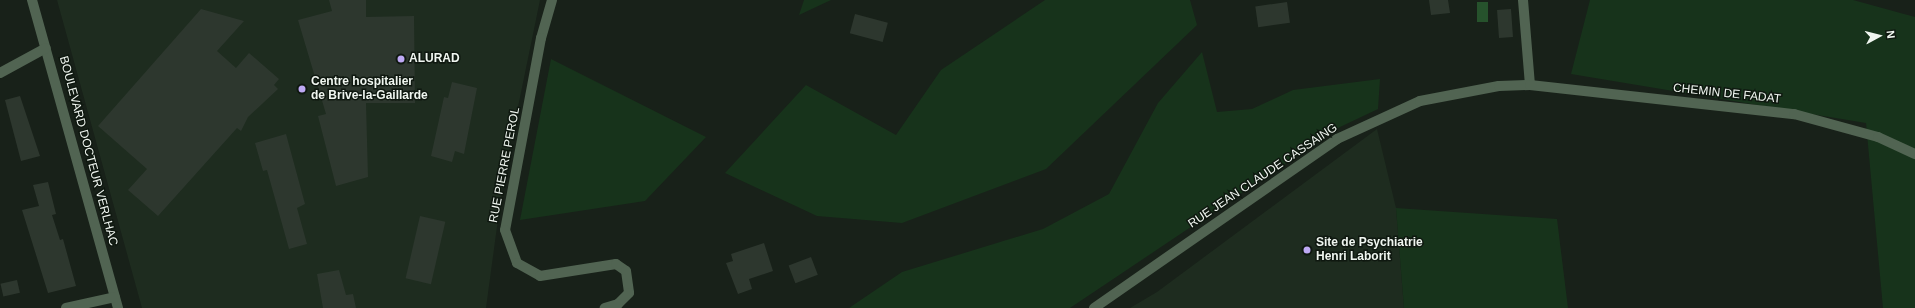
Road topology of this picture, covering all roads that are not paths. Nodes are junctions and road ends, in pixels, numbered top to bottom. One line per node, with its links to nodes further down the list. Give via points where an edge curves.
1 (32, 0): 4 (street, BOULEVARD DOCTEUR VERLHAC)
2 (552, 0): 11 (street, RUE PIERRE PEROL, via 541,38 505,230 517,263 540,276 616,264 626,271 629,293 618,304)
3 (1523, 0): 6 (street)
4 (46, 48): 5 (street); 8 (street, BOULEVARD DOCTEUR VERLHAC)
5 (0, 73)
6 (1530, 85): 7 (street, CHEMIN DE FADAT, via 1794,114 1878,137); 12 (street, RUE JEAN CLAUDE CASSAING, via 1498,86 1420,101 1337,138)
7 (1915, 154)
8 (115, 297): 9 (street); 10 (street, BOULEVARD DOCTEUR VERLHAC)
9 (66, 308)
10 (118, 308)
11 (605, 308)
12 (1094, 308)

